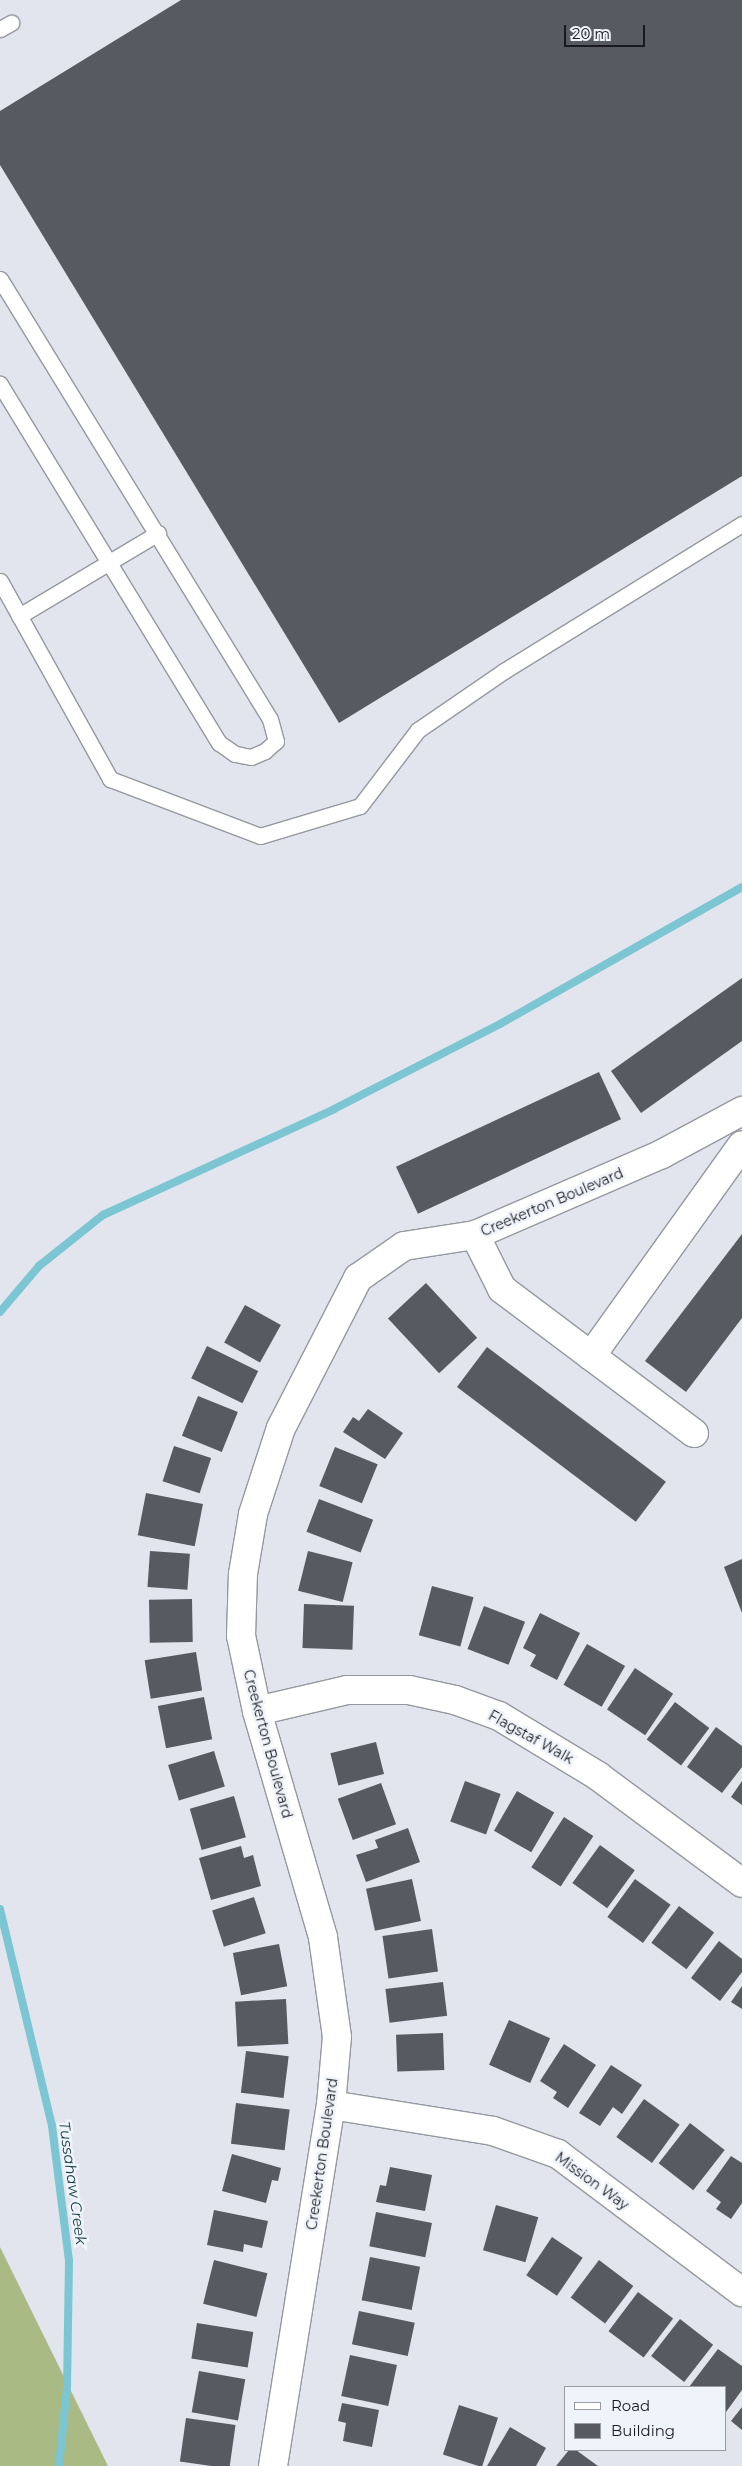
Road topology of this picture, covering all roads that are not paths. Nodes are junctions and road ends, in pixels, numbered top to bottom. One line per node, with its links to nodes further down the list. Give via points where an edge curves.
1 (1, 284): 4 (lane)
2 (0, 384): 5 (lane)
3 (742, 524): 7 (lane, via 504,671 418,730 360,806 260,836 110,778)
4 (158, 533): 5 (lane); 5 (lane, via 270,719 276,740 265,751 251,757 235,754 220,743)
5 (109, 562): 7 (lane)
6 (0, 582): 7 (lane)
7 (19, 616)
8 (742, 1111): 10 (street, Creekerton Boulevard, via 662,1154)
9 (742, 1145): 11 (street)
10 (475, 1235): 11 (street, via 502,1289); 13 (street, Creekerton Boulevard, via 404,1246 358,1278 281,1428 253,1514 243,1574 241,1636)
11 (591, 1356): 12 (street)
12 (694, 1433)
13 (256, 1711): 14 (street, Flagstaf Walk, via 347,1690 408,1690 499,1716 598,1776); 15 (street, Creekerton Boulevard, via 323,1937 337,2037)
14 (742, 1883)
15 (331, 2105): 16 (street, Mission Way, via 493,2130 558,2154); 17 (street, Creekerton Boulevard)
16 (742, 2292)
17 (273, 2466)

